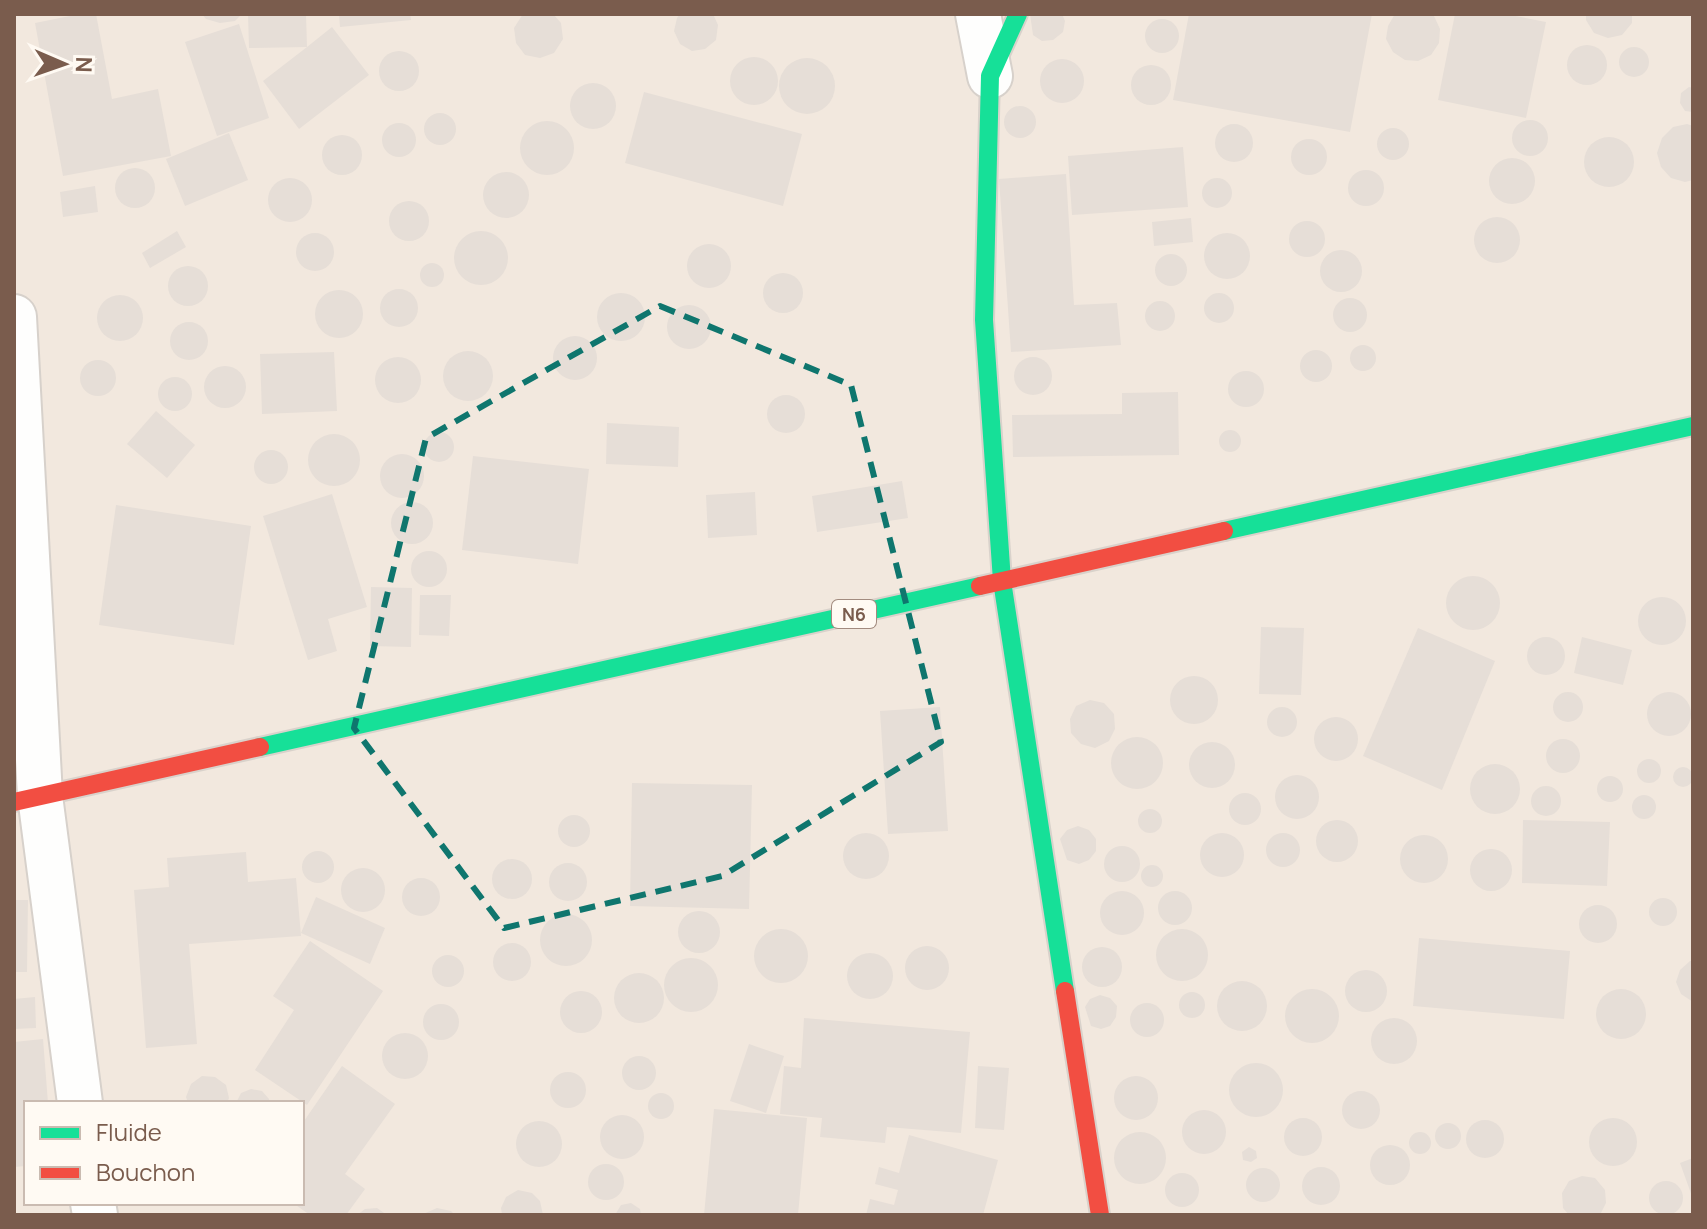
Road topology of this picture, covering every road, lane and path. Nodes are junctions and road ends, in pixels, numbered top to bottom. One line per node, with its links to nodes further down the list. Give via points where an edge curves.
1 (978, 14): 3 (street)
2 (1018, 14): 3 (main road)
3 (990, 76): 6 (main road, via 984,320)
4 (14, 317): 7 (street)
5 (1693, 426): 6 (main road, N6)
6 (1002, 581): 7 (main road, N6); 9 (main road)
7 (27, 799): 8 (street)
8 (80, 1101)
9 (1100, 1215)

